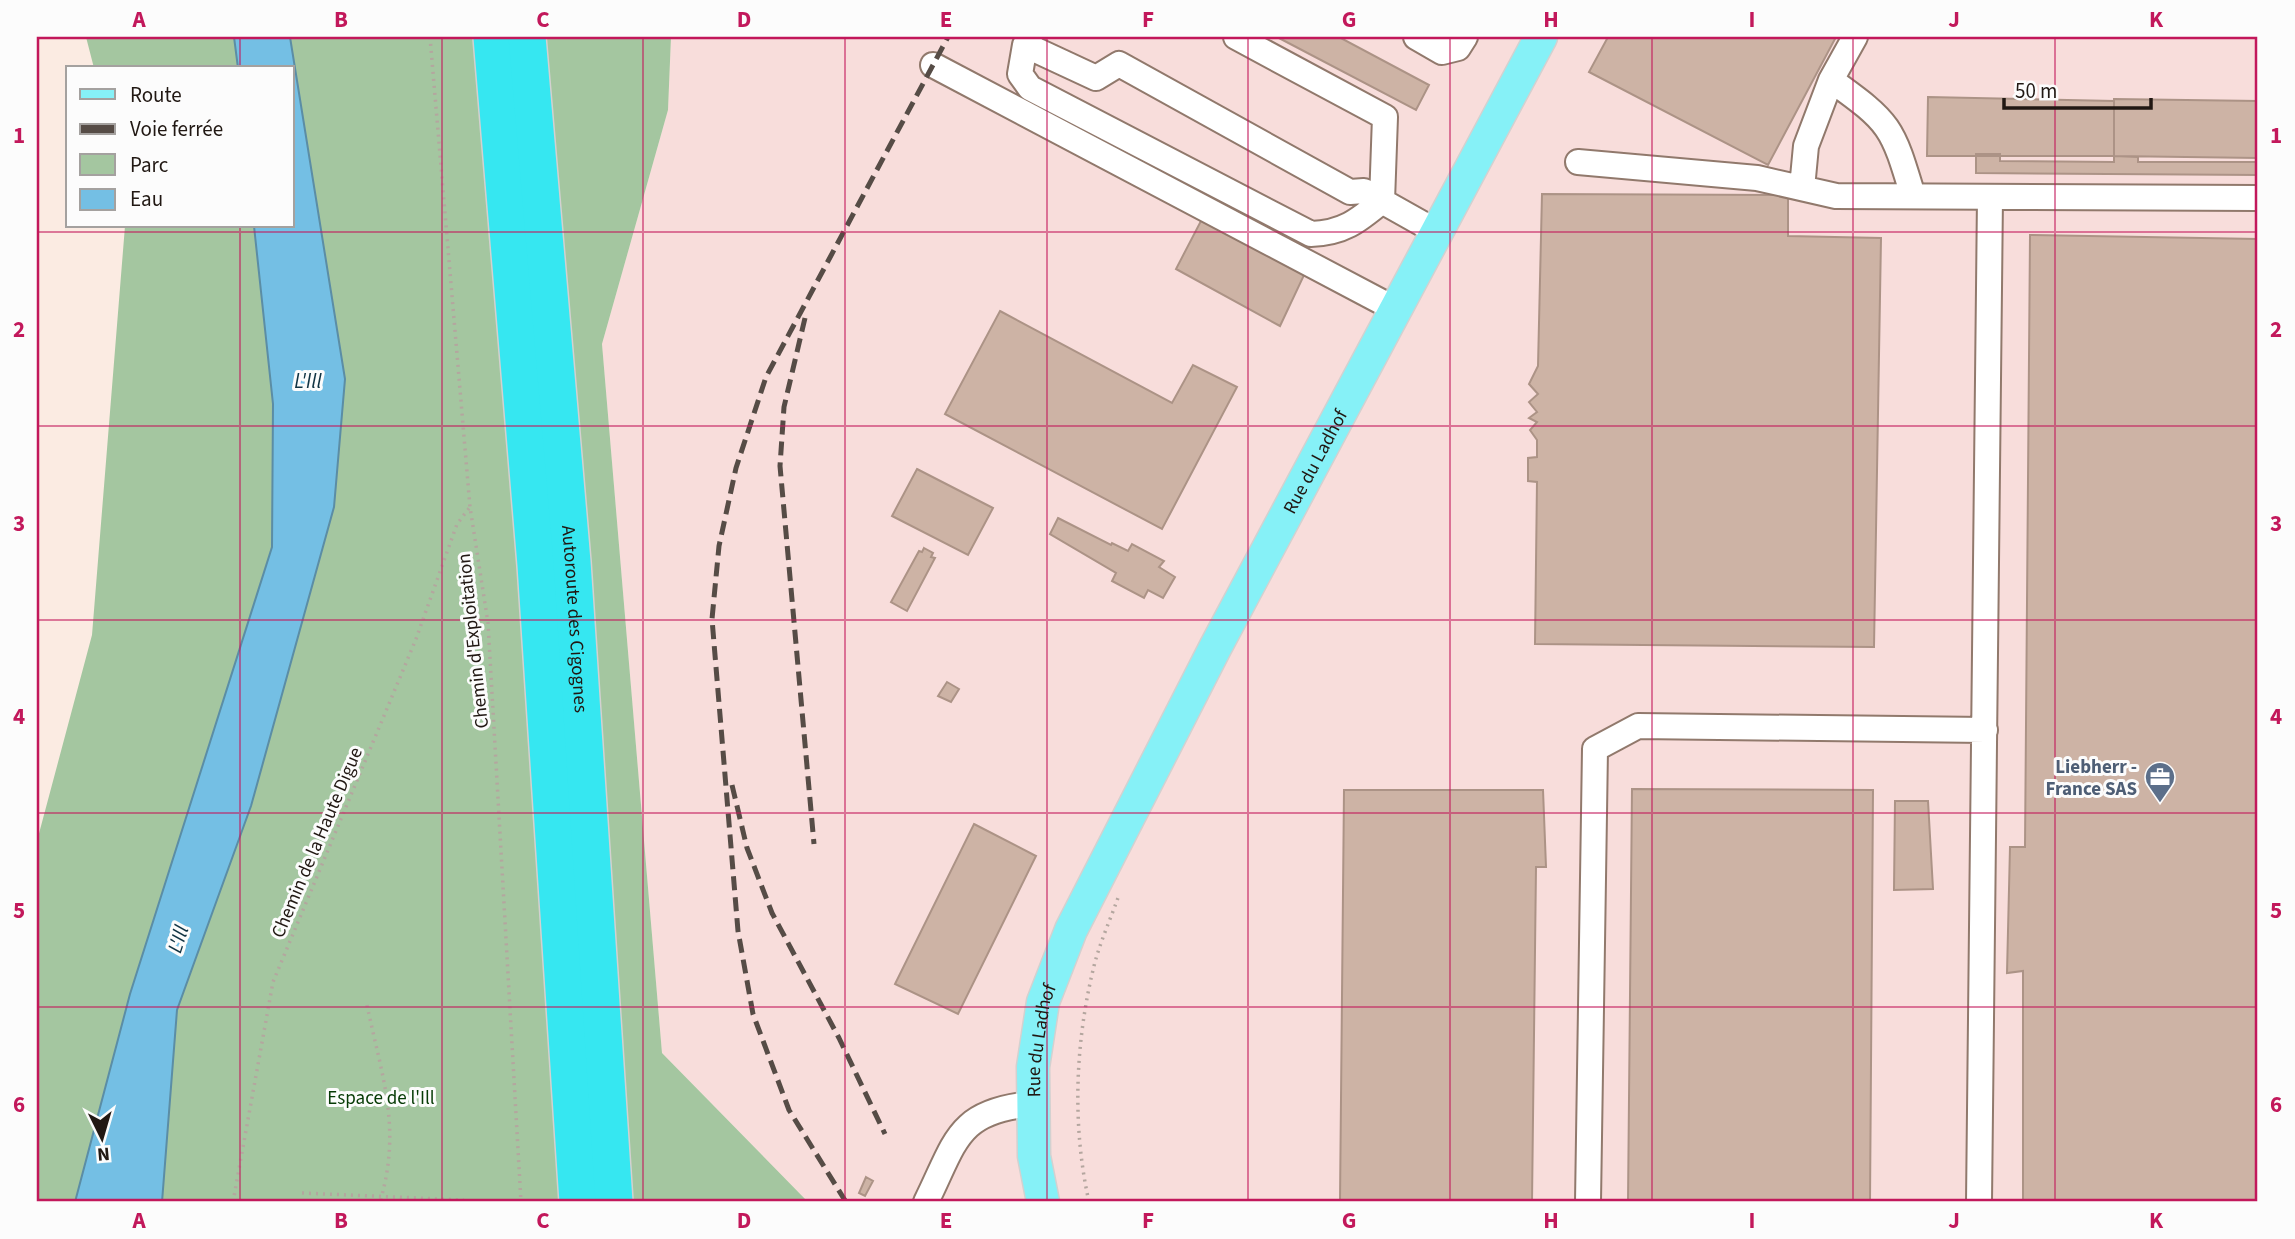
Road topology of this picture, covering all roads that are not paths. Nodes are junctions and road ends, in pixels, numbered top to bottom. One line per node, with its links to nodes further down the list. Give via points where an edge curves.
1 (492, 37): 22 (highway, Autoroute des Cigognes, via 537,579)
2 (527, 37): 23 (highway, Autoroute des Cigognes, via 573,576)
3 (1236, 37): 16 (lane, via 1385,117)
4 (1416, 37): 5 (lane, via 1442,52 1458,48)
5 (1465, 37)
6 (1541, 37): 17 (main road, Rue du Ladhof)
7 (1855, 37): 10 (lane)
8 (1028, 41): 16 (lane, via 1096,78 1119,64 1350,192 1364,191); 16 (lane, via 1020,74 1030,88 1311,234 1352,226)
9 (933, 65): 18 (lane)
10 (1831, 80): 12 (lane, via 1806,146); 13 (lane, via 1877,113 1895,136)
11 (1578, 162): 12 (lane, via 1757,178)
12 (1802, 188): 13 (lane, via 1836,196)
13 (1913, 196): 14 (lane)
14 (1990, 197): 15 (lane); 19 (lane)
15 (2258, 198)
16 (1382, 201): 17 (lane)
17 (1437, 232): 18 (main road, Rue du Ladhof)
18 (1395, 309): 20 (main road, Rue du Ladhof, via 1215,648)
19 (1985, 730): 27 (lane, via 1638,726 1595,749); 28 (lane)
20 (1108, 886): 21 (main road, Rue du Ladhof, via 1071,930 1043,1002); 26 (main road, Rue du Ladhof, via 1064,978 1052,1050 1049,1099)
21 (1032, 1104): 24 (lane, via 986,1113 963,1127); 25 (main road, Rue du Ladhof, via 1034,1156)
22 (578, 1202)
23 (614, 1202)
24 (926, 1202)
25 (1043, 1202)
26 (1063, 1202)
27 (1588, 1202)
28 (1979, 1202)

